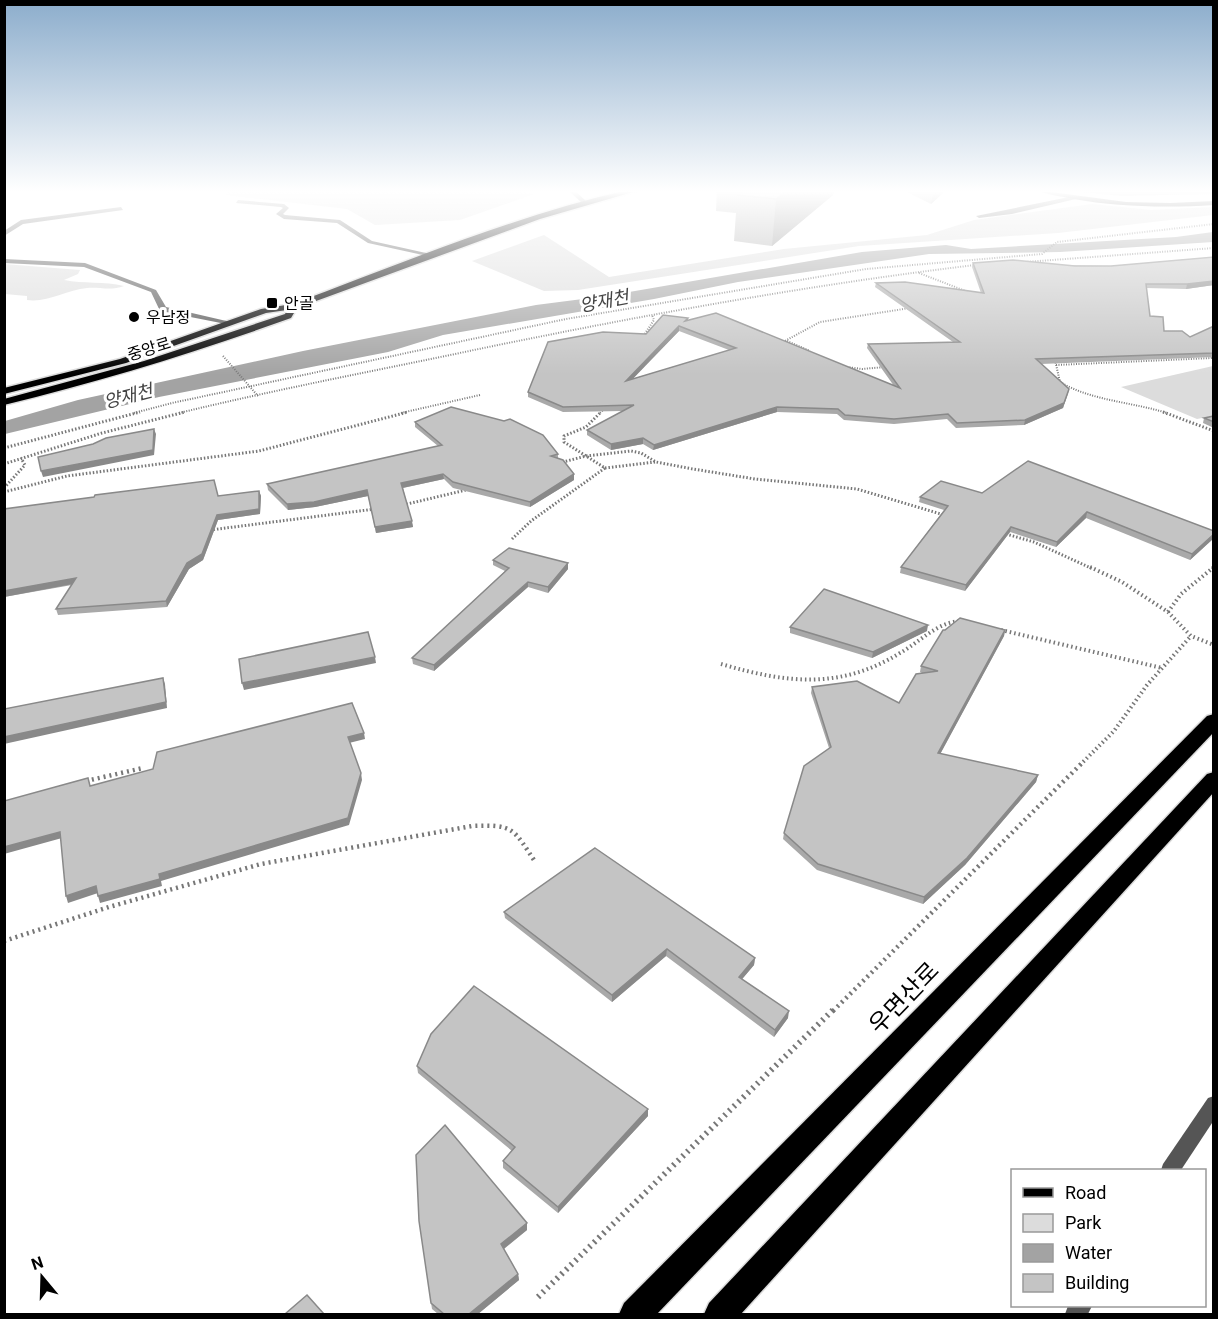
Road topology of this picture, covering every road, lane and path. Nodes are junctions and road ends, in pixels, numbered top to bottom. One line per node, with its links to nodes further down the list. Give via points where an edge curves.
1 (416, 252): 5 (street)
2 (442, 252): 5 (main road, 중앙로)
3 (1045, 252): 32 (path, via 866,269 566,320 172,403)
4 (1167, 252): 7 (path)
5 (432, 255): 11 (main road, 중앙로)
6 (4, 261): 14 (street, via 85,265 154,291 163,309)
7 (1015, 263)
8 (981, 265): 9 (path)
9 (918, 272): 10 (path); 13 (path)
10 (972, 294)
11 (294, 306): 14 (main road, 중앙로); 29 (main road, 중앙로, via 288,316 200,349 113,376)
12 (912, 308): 15 (path, via 820,322)
13 (652, 315): 16 (path, via 652,326); 28 (path)
14 (231, 323): 26 (main road, 중앙로, via 123,362)
15 (786, 340): 17 (path); 19 (path)
16 (638, 344)
17 (778, 344)
18 (1205, 351): 23 (path, via 1212,358)
19 (814, 353)
20 (1053, 354): 23 (path)
21 (223, 356): 28 (path, bridge)
22 (1048, 360): 23 (path)
23 (1056, 363): 31 (path, via 1060,382 1075,391 1135,404)
24 (840, 364): 25 (path, via 862,369)
25 (890, 366)
26 (4, 391)
27 (480, 395): 40 (path, via 259,451 67,476)
28 (258, 396): 34 (path, via 95,435)
29 (4, 402)
30 (606, 407): 33 (path, via 586,427 564,436 564,442)
31 (1214, 431)
32 (4, 448)
33 (586, 456): 35 (path, via 631,451); 37 (path); 38 (path)
34 (21, 458): 36 (path); 40 (path, via 25,465)
35 (657, 462): 38 (path); 43 (path, via 755,479 857,489)
36 (4, 464)
37 (552, 465)
38 (605, 468): 46 (path)
39 (474, 487): 41 (path)
40 (4, 490)
41 (394, 506)
42 (382, 508): 44 (path)
43 (945, 516)
44 (204, 530)
45 (1000, 532): 48 (path, via 1084,563)
46 (512, 539)
47 (1214, 567): 48 (path, via 1181,594)
48 (1168, 612): 51 (path)
49 (965, 622): 53 (path, via 949,622 894,657 844,677 804,682 778,680)
50 (995, 629): 54 (path)
51 (1191, 636): 52 (path); 54 (path)
52 (1214, 645)
53 (721, 664)
54 (1162, 668): 63 (path, via 1114,731)
55 (1214, 720): 64 (highway, 우면산로)
56 (143, 768): 58 (path)
57 (1214, 779): 65 (highway)
58 (79, 783)
59 (536, 863): 60 (path, via 516,834 500,825 472,826 261,864)
60 (4, 941)
61 (1214, 1104): 62 (street)
62 (1171, 1169)
63 (538, 1298)
64 (635, 1314)
65 (720, 1314)

